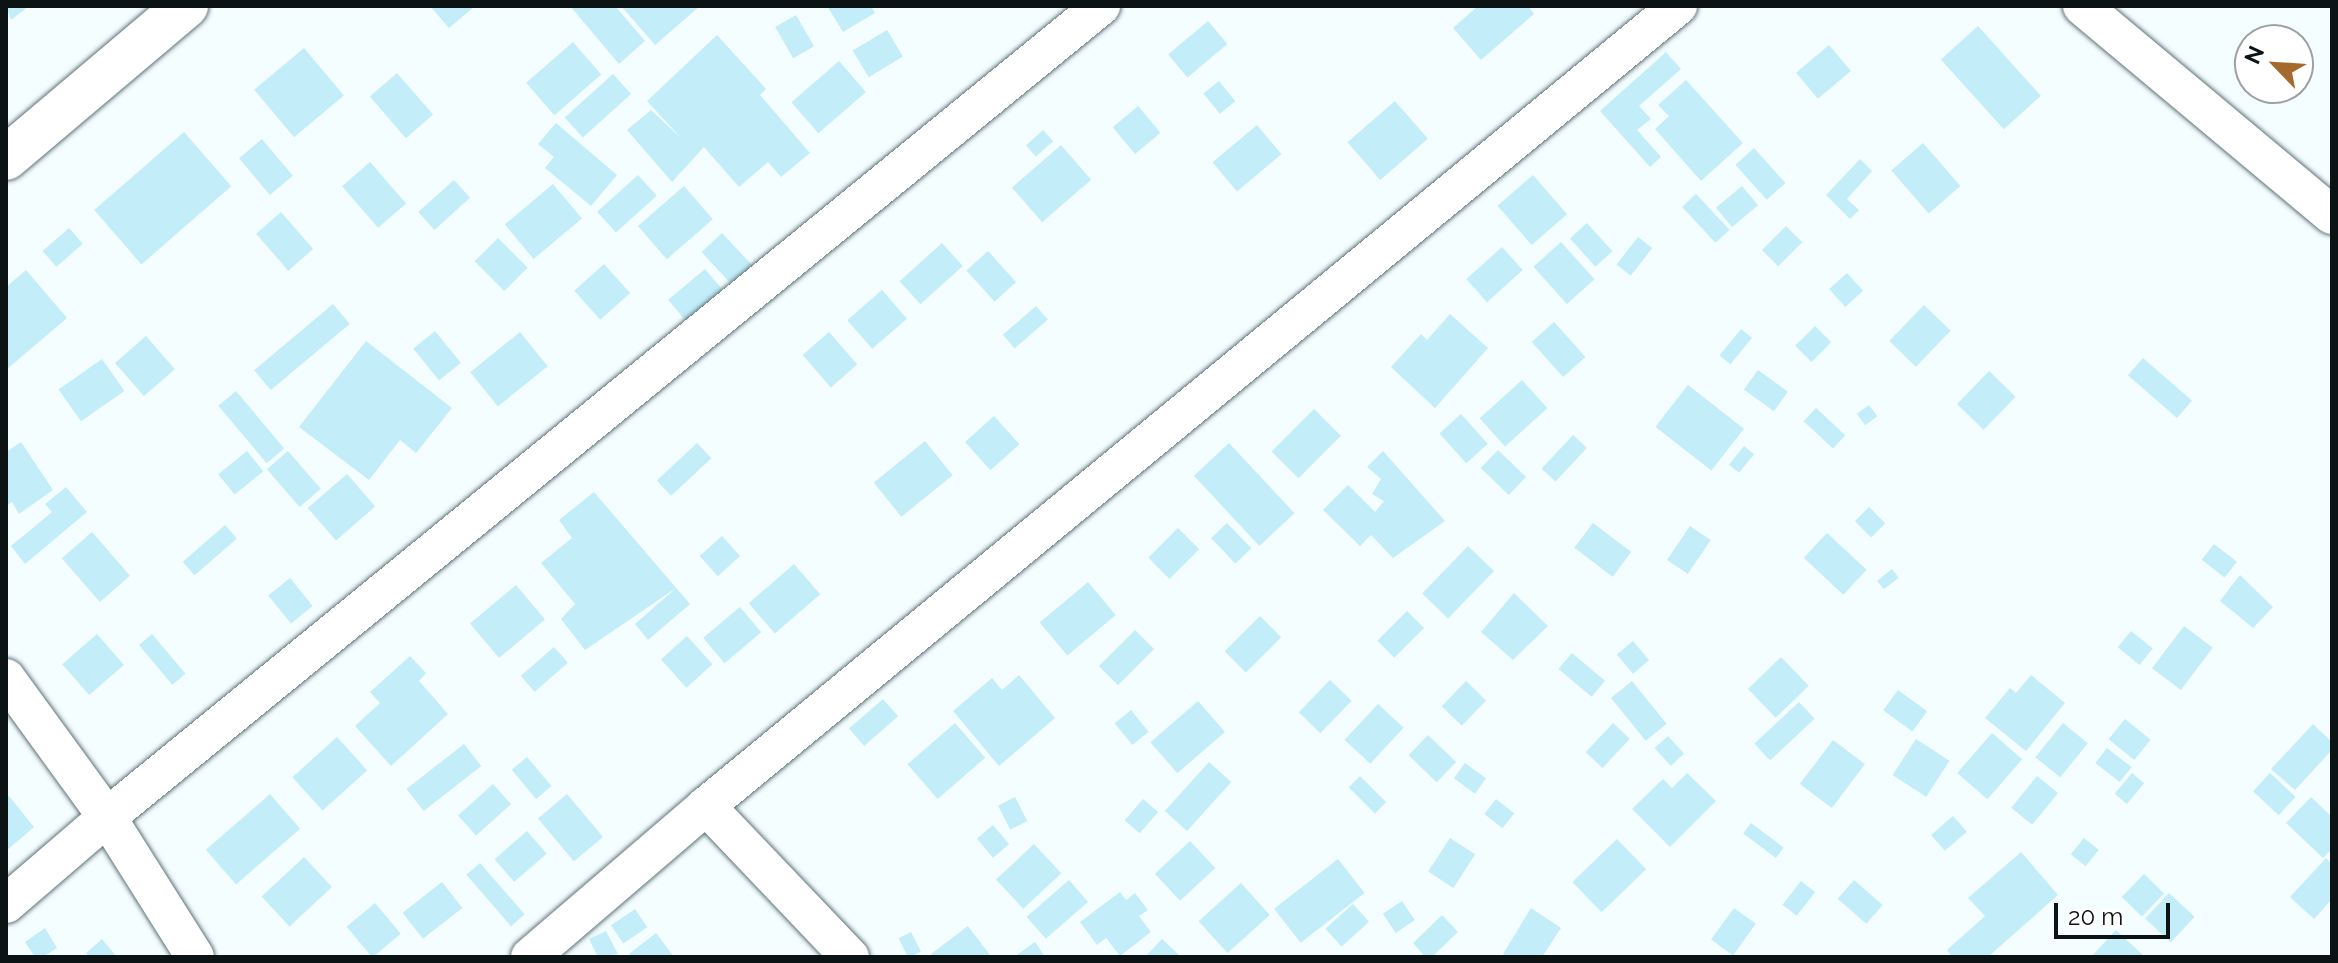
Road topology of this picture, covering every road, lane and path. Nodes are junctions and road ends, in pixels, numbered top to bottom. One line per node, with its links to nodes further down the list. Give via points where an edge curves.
1 (186, 6): 5 (main road)
2 (1101, 6): 9 (street)
3 (1678, 6): 8 (street)
4 (2082, 6): 6 (street)
5 (6, 158)
6 (2332, 215)
7 (6, 678): 9 (street)
8 (706, 806): 12 (street); 13 (street)
9 (107, 817): 10 (street); 11 (street)
10 (6, 904)
11 (195, 957)
12 (530, 957)
13 (850, 957)

